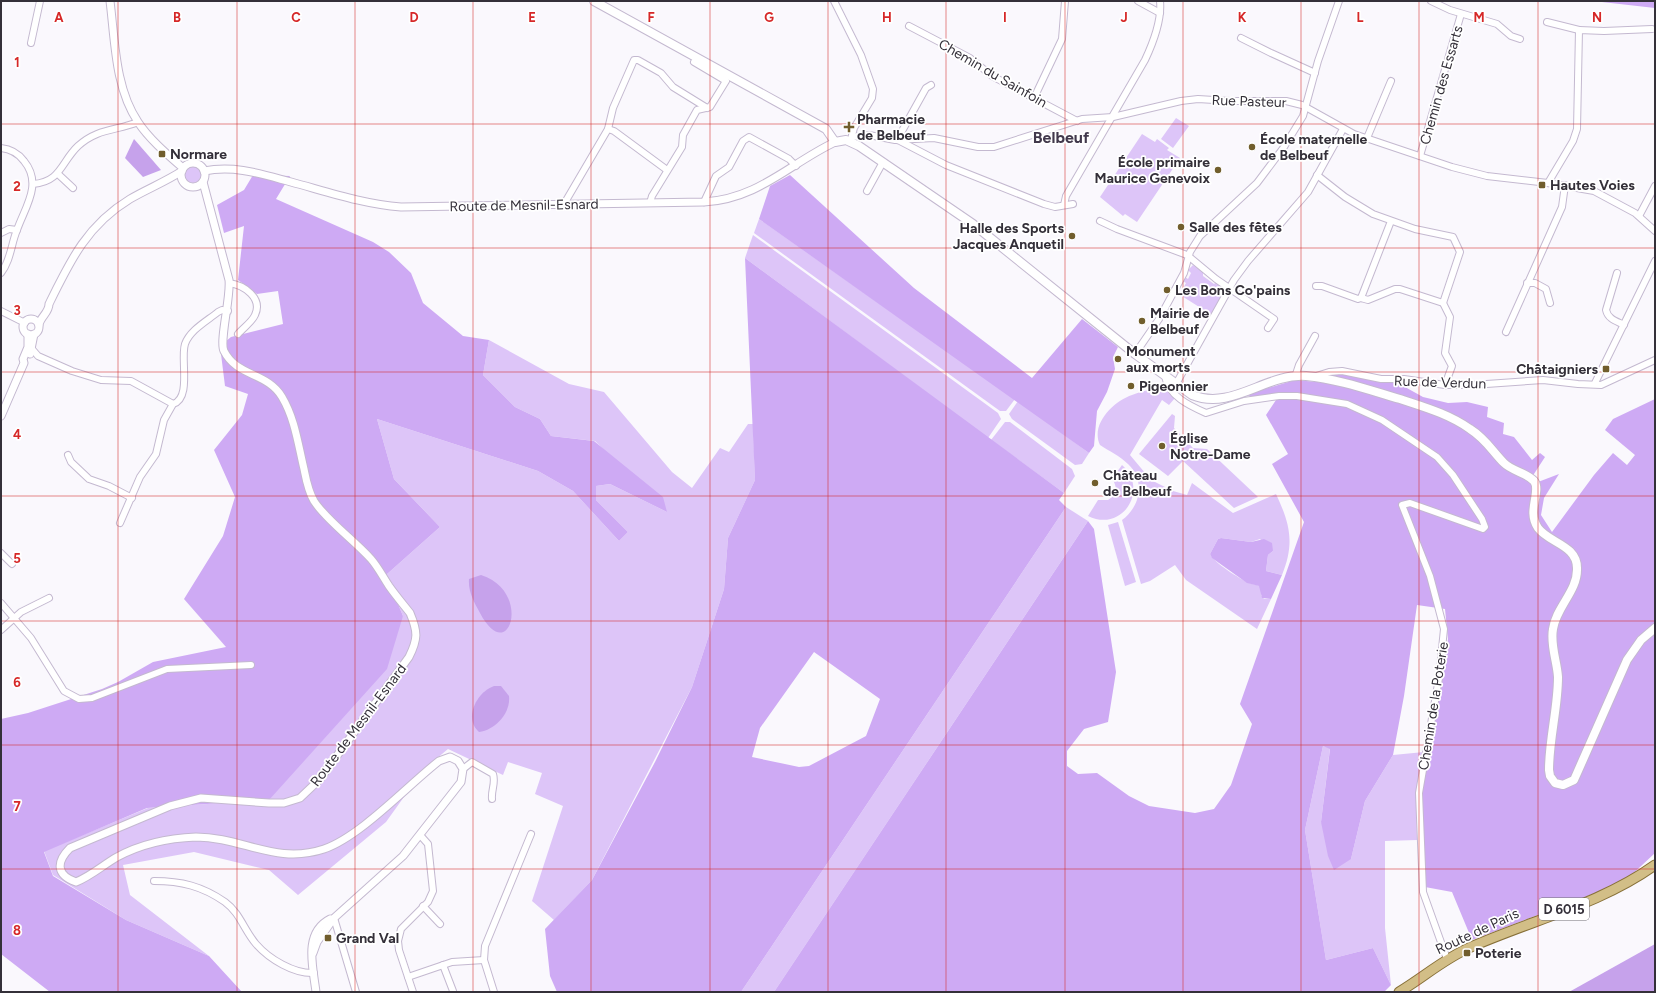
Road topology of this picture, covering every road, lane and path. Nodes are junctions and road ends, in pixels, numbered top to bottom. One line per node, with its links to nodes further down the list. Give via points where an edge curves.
1 (40, 1): 18 (street)
2 (110, 1): 28 (street, via 119,70 124,91)
3 (594, 1): 34 (main road, via 826,129)
4 (1065, 1): 23 (street, via 1062,39)
5 (1138, 1): 10 (street)
6 (1160, 1): 10 (street)
7 (1339, 1): 20 (street)
8 (1431, 1): 11 (street)
9 (834, 2): 32 (street, via 861,55 873,89 872,98 854,128)
10 (1160, 13): 26 (street, via 1151,48)
11 (1461, 14): 17 (street, via 1497,24 1511,36); 36 (street, Chemin des Essarts)
12 (1547, 22): 15 (street)
13 (909, 26): 23 (street, Chemin du Sainfoin, via 970,58 992,76)
14 (1652, 29): 15 (street)
15 (1579, 30): 44 (street, via 1577,129 1573,141)
16 (1241, 38): 20 (street)
17 (1520, 39)
18 (31, 43)
19 (694, 62): 25 (street, via 726,81)
20 (1315, 73): 24 (street)
21 (1391, 81): 31 (street)
22 (931, 85): 33 (street, via 926,88)
23 (1034, 98): 27 (street, Chemin du Sainfoin)
24 (1305, 106): 26 (street, Rue Pasteur, via 1280,100 1198,99 1169,103); 30 (street, Rue Pasteur); 62 (street, via 1303,116 1265,173 1200,236)
25 (707, 108): 29 (street, via 673,87 661,73 634,60 613,108); 39 (street, via 697,110 683,135 682,147)
26 (1113, 117): 27 (street, Rue Pasteur); 55 (street, via 1066,196)
27 (1077, 120): 33 (street, Rue Pasteur, via 994,147 978,147 934,138)
28 (138, 122): 41 (street); 42 (street, via 97,132 78,146)
29 (608, 129): 39 (street); 53 (street)
30 (1343, 129): 31 (street, Rue Pasteur); 43 (street)
31 (1367, 138): 36 (street, Rue Pasteur)
32 (851, 139): 33 (street, Rue Pasteur, via 869,136); 34 (main road); 37 (main road)
33 (897, 140): 55 (street, via 946,165 1044,204 1055,207)
34 (835, 142): 38 (street, Route de Mesnil-Esnard)
35 (1, 148): 45 (street, via 20,155 31,173)
36 (1420, 156): 44 (street, Rue Pasteur, via 1486,176)
37 (883, 162): 50 (street); 85 (main road, via 978,228)
38 (796, 166): 51 (street, Route de Mesnil-Esnard, via 746,194); 51 (street, via 789,159 749,137 743,141 729,167 716,176)
39 (667, 170): 52 (street)
40 (204, 171): 41 (street, via 201,166 194,163 189,164); 46 (street, via 205,176); 53 (street, Route de Mesnil-Esnard, via 220,168 248,170 364,203 388,206)
41 (182, 173): 46 (street, via 187,186); 73 (street, via 130,199 102,220 74,255)
42 (58, 174): 45 (street, via 46,181); 49 (street)
43 (1317, 175): 58 (street, via 1359,206); 69 (street, via 1308,192 1248,261)
44 (1548, 183): 47 (street, Rue Pasteur)
45 (33, 184): 59 (street, via 31,198)
46 (200, 184): 66 (street, via 205,192)
47 (1565, 185): 56 (street, Rue Pasteur, via 1594,191); 67 (street, via 1562,207)
48 (1655, 186): 56 (street)
49 (72, 188)
50 (867, 190)
51 (704, 202): 52 (street, Route de Mesnil-Esnard)
52 (650, 203): 53 (street, Route de Mesnil-Esnard)
53 (564, 204)
54 (1073, 204): 55 (street)
55 (1064, 205)
56 (1639, 216): 60 (street, Rue Pasteur)
57 (1100, 221): 62 (street)
58 (1391, 221): 70 (street); 71 (street, via 1415,229 1448,235 1455,240 1460,250)
59 (17, 230): 61 (street, via 9,229); 64 (street, via 9,260)
60 (1655, 231)
61 (1, 233)
62 (1189, 257): 69 (street); 85 (street, via 1184,274)
63 (1655, 261): 78 (street)
64 (1, 273)
65 (1617, 273): 78 (street, via 1606,310 1611,319)
66 (229, 283): 74 (street); 82 (street, via 239,284 253,295 258,307 255,316)
67 (1527, 283): 72 (street, via 1535,283 1546,289); 80 (street)
68 (1316, 286): 70 (street)
69 (1229, 288): 79 (street, via 1274,319); 92 (street)
70 (1361, 298): 71 (street, via 1368,300 1397,288)
71 (1443, 303): 93 (street, via 1450,316 1445,353 1452,366)
72 (1550, 303)
73 (49, 304): 76 (street); 77 (street, via 49,309)
74 (228, 310): 94 (street, via 218,312 190,335 184,345 182,397); 107 (street, Route de Mesnil-Esnard, via 224,350 236,366 267,380 281,396 292,418 308,487 314,500 372,560 410,613 417,641 409,657 320,779 300,798 284,803 201,798 170,806 70,848 62,857 59,866 62,873 76,882 119,856 136,849 157,842 183,838 213,839 286,854 312,852 326,848 360,828 443,758 456,759)
75 (1, 311): 76 (street)
76 (28, 321): 77 (street, via 36,321); 81 (street, via 24,330)
77 (39, 325): 81 (street, via 38,332)
78 (1624, 325): 91 (street)
79 (1268, 328)
80 (1506, 332)
81 (31, 334): 84 (street); 87 (street)
82 (238, 334)
83 (1315, 336): 89 (street)
84 (32, 349): 87 (street, via 27,362); 94 (street, via 38,356 100,380 131,381)
85 (1136, 354): 88 (main road)
86 (1655, 360): 91 (street, Rue de Verdun, via 1606,384)
87 (24, 363): 95 (street)
88 (1165, 376): 92 (main road); 117 (street, Chemin de la Poterie, via 1169,387 1179,398 1206,413 1244,401 1297,396 1348,404 1364,411 1398,430 1437,457 1453,475 1482,519 1485,527 1482,529 1410,503 1402,505 1430,576 1444,629 1439,678 1419,793 1423,892)
89 (1295, 377): 90 (main road); 92 (main road, via 1217,400 1202,399)
90 (1311, 377): 93 (street, Rue de Verdun, via 1342,371 1381,379); 104 (main road, via 1366,389 1454,418 1486,441 1505,464 1533,480 1536,489 1532,508 1534,522 1543,533 1571,552 1577,563 1574,584 1556,618 1552,635 1558,678 1549,770 1555,783 1569,783 1577,774 1627,660 1641,640)
91 (1595, 383): 93 (street, Rue de Verdun, via 1543,380 1472,385)
92 (1176, 384)
93 (1445, 384)
94 (173, 404): 97 (street, via 164,420 156,454 140,477)
95 (1, 416)
96 (68, 455): 97 (street, via 71,462 89,479)
97 (132, 498): 98 (street)
98 (120, 523)
99 (1, 552): 100 (street)
100 (12, 564)
101 (47, 600): 103 (street, via 21,612)
102 (1, 603): 103 (street)
103 (14, 619): 105 (street); 106 (street, via 38,648 64,691 79,699 92,698 167,669)
104 (1655, 628)
105 (1, 630)
106 (251, 665)
107 (463, 768): 108 (street, via 472,762 493,774 495,780); 110 (street, via 461,782)
108 (492, 799)
109 (531, 834): 118 (street, via 485,946)
110 (420, 835): 113 (street, via 428,844 433,886 432,896); 114 (street, via 403,856)
111 (1655, 865): 117 (main road, Route de Paris / D 6015, via 1618,888 1503,933)
112 (154, 881): 120 (street, via 187,883 225,902 235,912 256,944 267,953 292,969)
113 (423, 906): 115 (street); 121 (street, via 403,926 398,937 399,950)
114 (334, 918): 116 (street, via 317,942); 116 (street, via 317,929 312,944); 125 (street)
115 (440, 924)
116 (313, 953): 120 (street)
117 (1447, 959): 123 (main road, Route de Paris / D 6015)
118 (484, 960): 119 (street); 127 (street)
119 (443, 965): 121 (street); 122 (street)
120 (314, 973): 124 (street)
121 (408, 977): 126 (street)
122 (453, 991)
123 (1400, 991)
124 (316, 992)
125 (356, 992)
126 (414, 992)
127 (494, 992)

